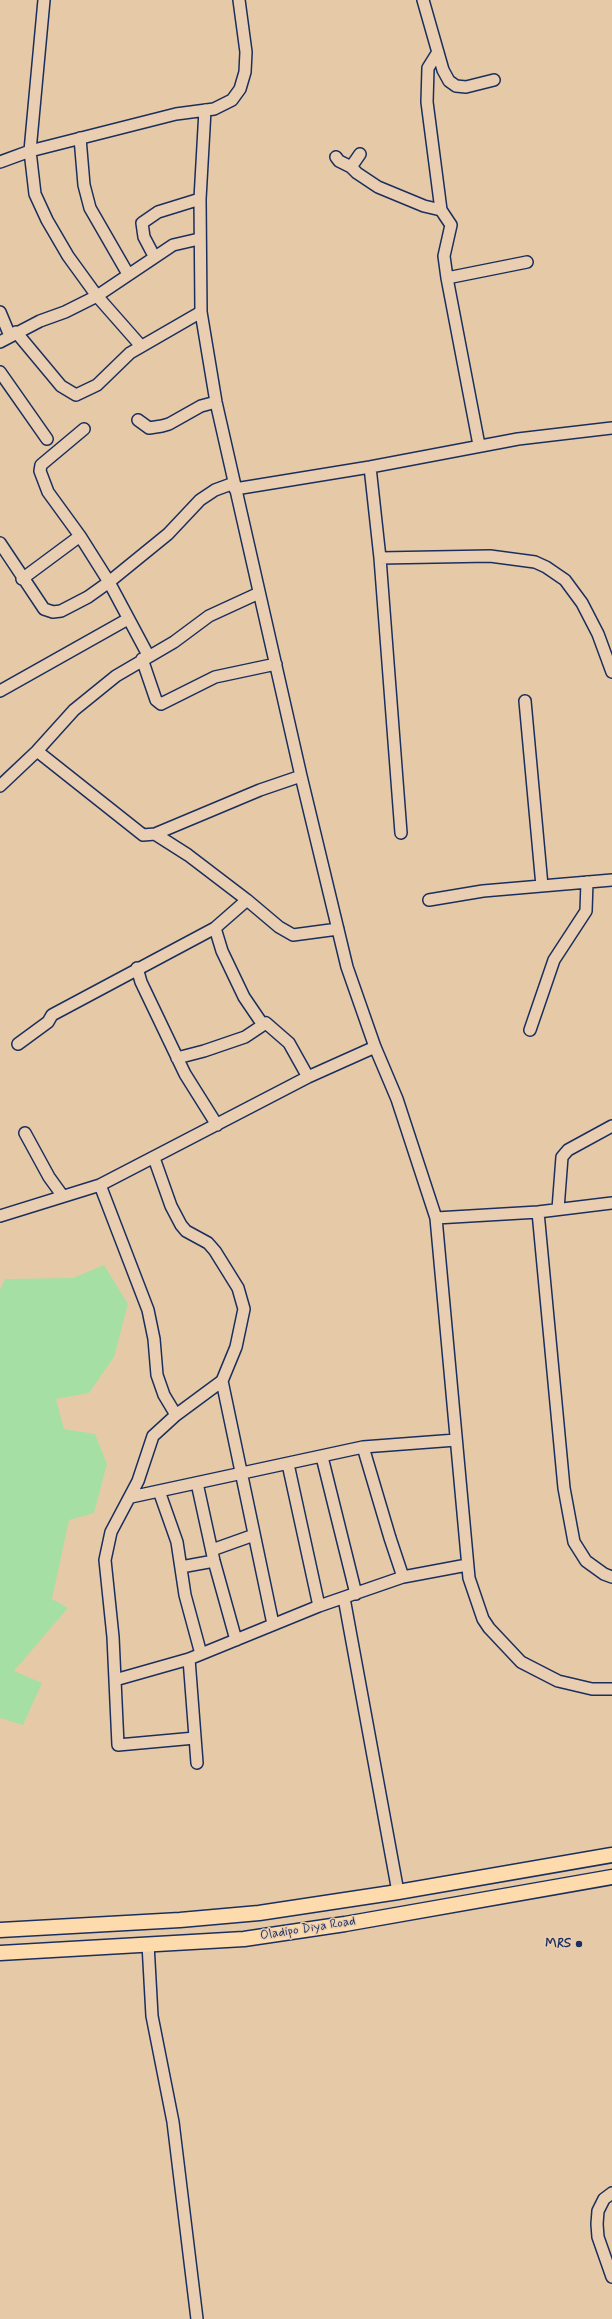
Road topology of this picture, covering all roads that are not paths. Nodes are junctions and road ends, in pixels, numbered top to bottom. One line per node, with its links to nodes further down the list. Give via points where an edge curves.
1 (44, 0): 8 (street)
2 (239, 0): 6 (street, via 246,52 245,72 240,89 226,104)
3 (423, 0): 4 (street)
4 (438, 52): 5 (street, via 449,81 456,86 466,88); 14 (street, via 428,68 427,102)
5 (494, 80)
6 (205, 110): 7 (street, via 176,114); 13 (street)
7 (80, 138): 8 (street); 18 (street, via 84,185 90,208)
8 (30, 151): 11 (street); 20 (street, via 31,177 37,200 68,256)
9 (360, 154): 12 (street)
10 (336, 157): 12 (street, via 339,162)
11 (0, 162)
12 (351, 167): 14 (street, via 378,187 424,206)
13 (200, 199): 15 (street); 16 (street, via 158,212 142,223 144,237)
14 (441, 210): 19 (street, via 451,225 444,256)
15 (199, 239): 16 (street, via 173,245); 22 (street)
16 (154, 256): 18 (street)
17 (528, 262): 19 (street)
18 (128, 274): 20 (street)
19 (446, 278): 32 (street)
20 (97, 296): 23 (street); 25 (street)
21 (0, 312): 23 (street)
22 (201, 312): 25 (street); 27 (street)
23 (13, 334): 24 (street); 25 (street, via 61,386 76,395 97,385 110,375 123,359)
24 (0, 342)
25 (141, 346)
26 (0, 372): 31 (street)
27 (216, 402): 28 (street, via 201,406 162,426 149,428); 34 (street)
28 (138, 420)
29 (612, 428): 32 (street)
30 (84, 429): 35 (street, via 41,465 40,471 48,492)
31 (47, 440)
32 (479, 445): 33 (street)
33 (370, 467): 34 (street); 37 (street)
34 (235, 486): 39 (street, via 215,490 200,500 168,534); 40 (street)
35 (80, 536): 38 (street); 39 (street)
36 (0, 543): 38 (street)
37 (380, 558): 44 (street, via 490,556 535,562 546,567 565,580 582,603 598,634); 50 (street)
38 (22, 579): 39 (street, via 44,609 53,612 75,605)
39 (109, 582): 41 (street)
40 (259, 593): 42 (street, via 226,607 174,642); 43 (street)
41 (128, 619): 42 (street); 45 (street)
42 (145, 657): 43 (street, via 156,700 161,704 215,677); 47 (street, via 116,676 74,710)
43 (276, 664): 48 (street)
44 (612, 672)
45 (0, 691)
46 (526, 701): 54 (street)
47 (37, 751): 49 (street); 51 (street, via 141,834)
48 (301, 776): 51 (street, via 260,790); 58 (street)
49 (0, 786)
50 (401, 833)
51 (155, 834): 55 (street, via 188,854)
52 (612, 880): 53 (street)
53 (586, 882): 54 (street); 61 (street, via 586,911 554,960)
54 (542, 886): 56 (street)
55 (247, 900): 57 (street); 58 (street, via 279,927 293,935)
56 (429, 900)
57 (215, 928): 59 (street); 60 (street, via 222,951 244,997)
58 (338, 930): 63 (street, via 359,1004)
59 (137, 968): 62 (street, via 52,1015 48,1022); 64 (street, via 141,982)
60 (263, 1025): 64 (street, via 244,1036); 65 (street, via 270,1025 289,1043)
61 (530, 1030)
62 (18, 1044)
63 (375, 1047): 65 (street); 76 (street, via 397,1099)
64 (177, 1058): 66 (street)
65 (308, 1077): 66 (street)
66 (217, 1125): 69 (street)
67 (612, 1126): 73 (street, via 568,1150 562,1157)
68 (25, 1134): 71 (street)
69 (154, 1158): 70 (street); 77 (street, via 180,1225 208,1243 238,1288 241,1297 244,1309 236,1347)
70 (100, 1185): 71 (street); 78 (street, via 146,1304 152,1323 157,1375 164,1395)
71 (62, 1195): 75 (street)
72 (612, 1203): 73 (street)
73 (558, 1210): 74 (street)
74 (538, 1212): 76 (street); 92 (street, via 564,1488 574,1542 586,1561)
75 (0, 1216)
76 (436, 1218): 79 (street)
77 (222, 1381): 78 (street); 83 (street)
78 (176, 1415): 86 (street, via 153,1436)
79 (456, 1440): 80 (street); 89 (street)
80 (363, 1447): 81 (street); 91 (street)
81 (322, 1457): 82 (street); 93 (street)
82 (288, 1464): 83 (street); 95 (street)
83 (241, 1473): 84 (street); 87 (street)
84 (197, 1483): 85 (street); 88 (street)
85 (159, 1491): 86 (street); 90 (street, via 177,1542)
86 (131, 1497): 100 (street, via 111,1532 105,1560)
87 (254, 1535): 88 (street); 96 (street)
88 (213, 1556): 90 (street); 97 (street)
89 (467, 1565): 91 (street); 101 (street, via 483,1619 496,1639 521,1662 558,1681 592,1689)
90 (181, 1567): 98 (street, via 185,1595)
91 (403, 1577): 93 (street)
92 (612, 1577)
93 (356, 1594): 94 (street)
94 (344, 1598): 95 (street); 108 (street)
95 (319, 1606): 96 (street)
96 (273, 1624): 97 (street)
97 (236, 1640): 98 (street)
98 (202, 1654): 99 (street)
99 (190, 1659): 100 (street); 102 (street)
100 (115, 1680): 102 (street, via 118,1745)
101 (612, 1689)
102 (195, 1738): 103 (street)
103 (197, 1763)
104 (612, 1855): 108 (main road, Oladipo Diya Road)
105 (612, 1878): 106 (main road, Oladipo Diya Road)
106 (570, 1883): 107 (main road); 110 (main road, Oladipo Diya Road, via 346,1924 244,1939)
107 (612, 1883)
108 (398, 1892): 109 (main road, Oladipo Diya Road, via 259,1913)
109 (0, 1930)
110 (148, 1944): 111 (main road, Oladipo Diya Road); 114 (street, via 152,2016 173,2122)
111 (0, 1953)
112 (612, 2193): 113 (street, via 604,2199 598,2211 597,2224 598,2237)
113 (612, 2277)
114 (197, 2319)

